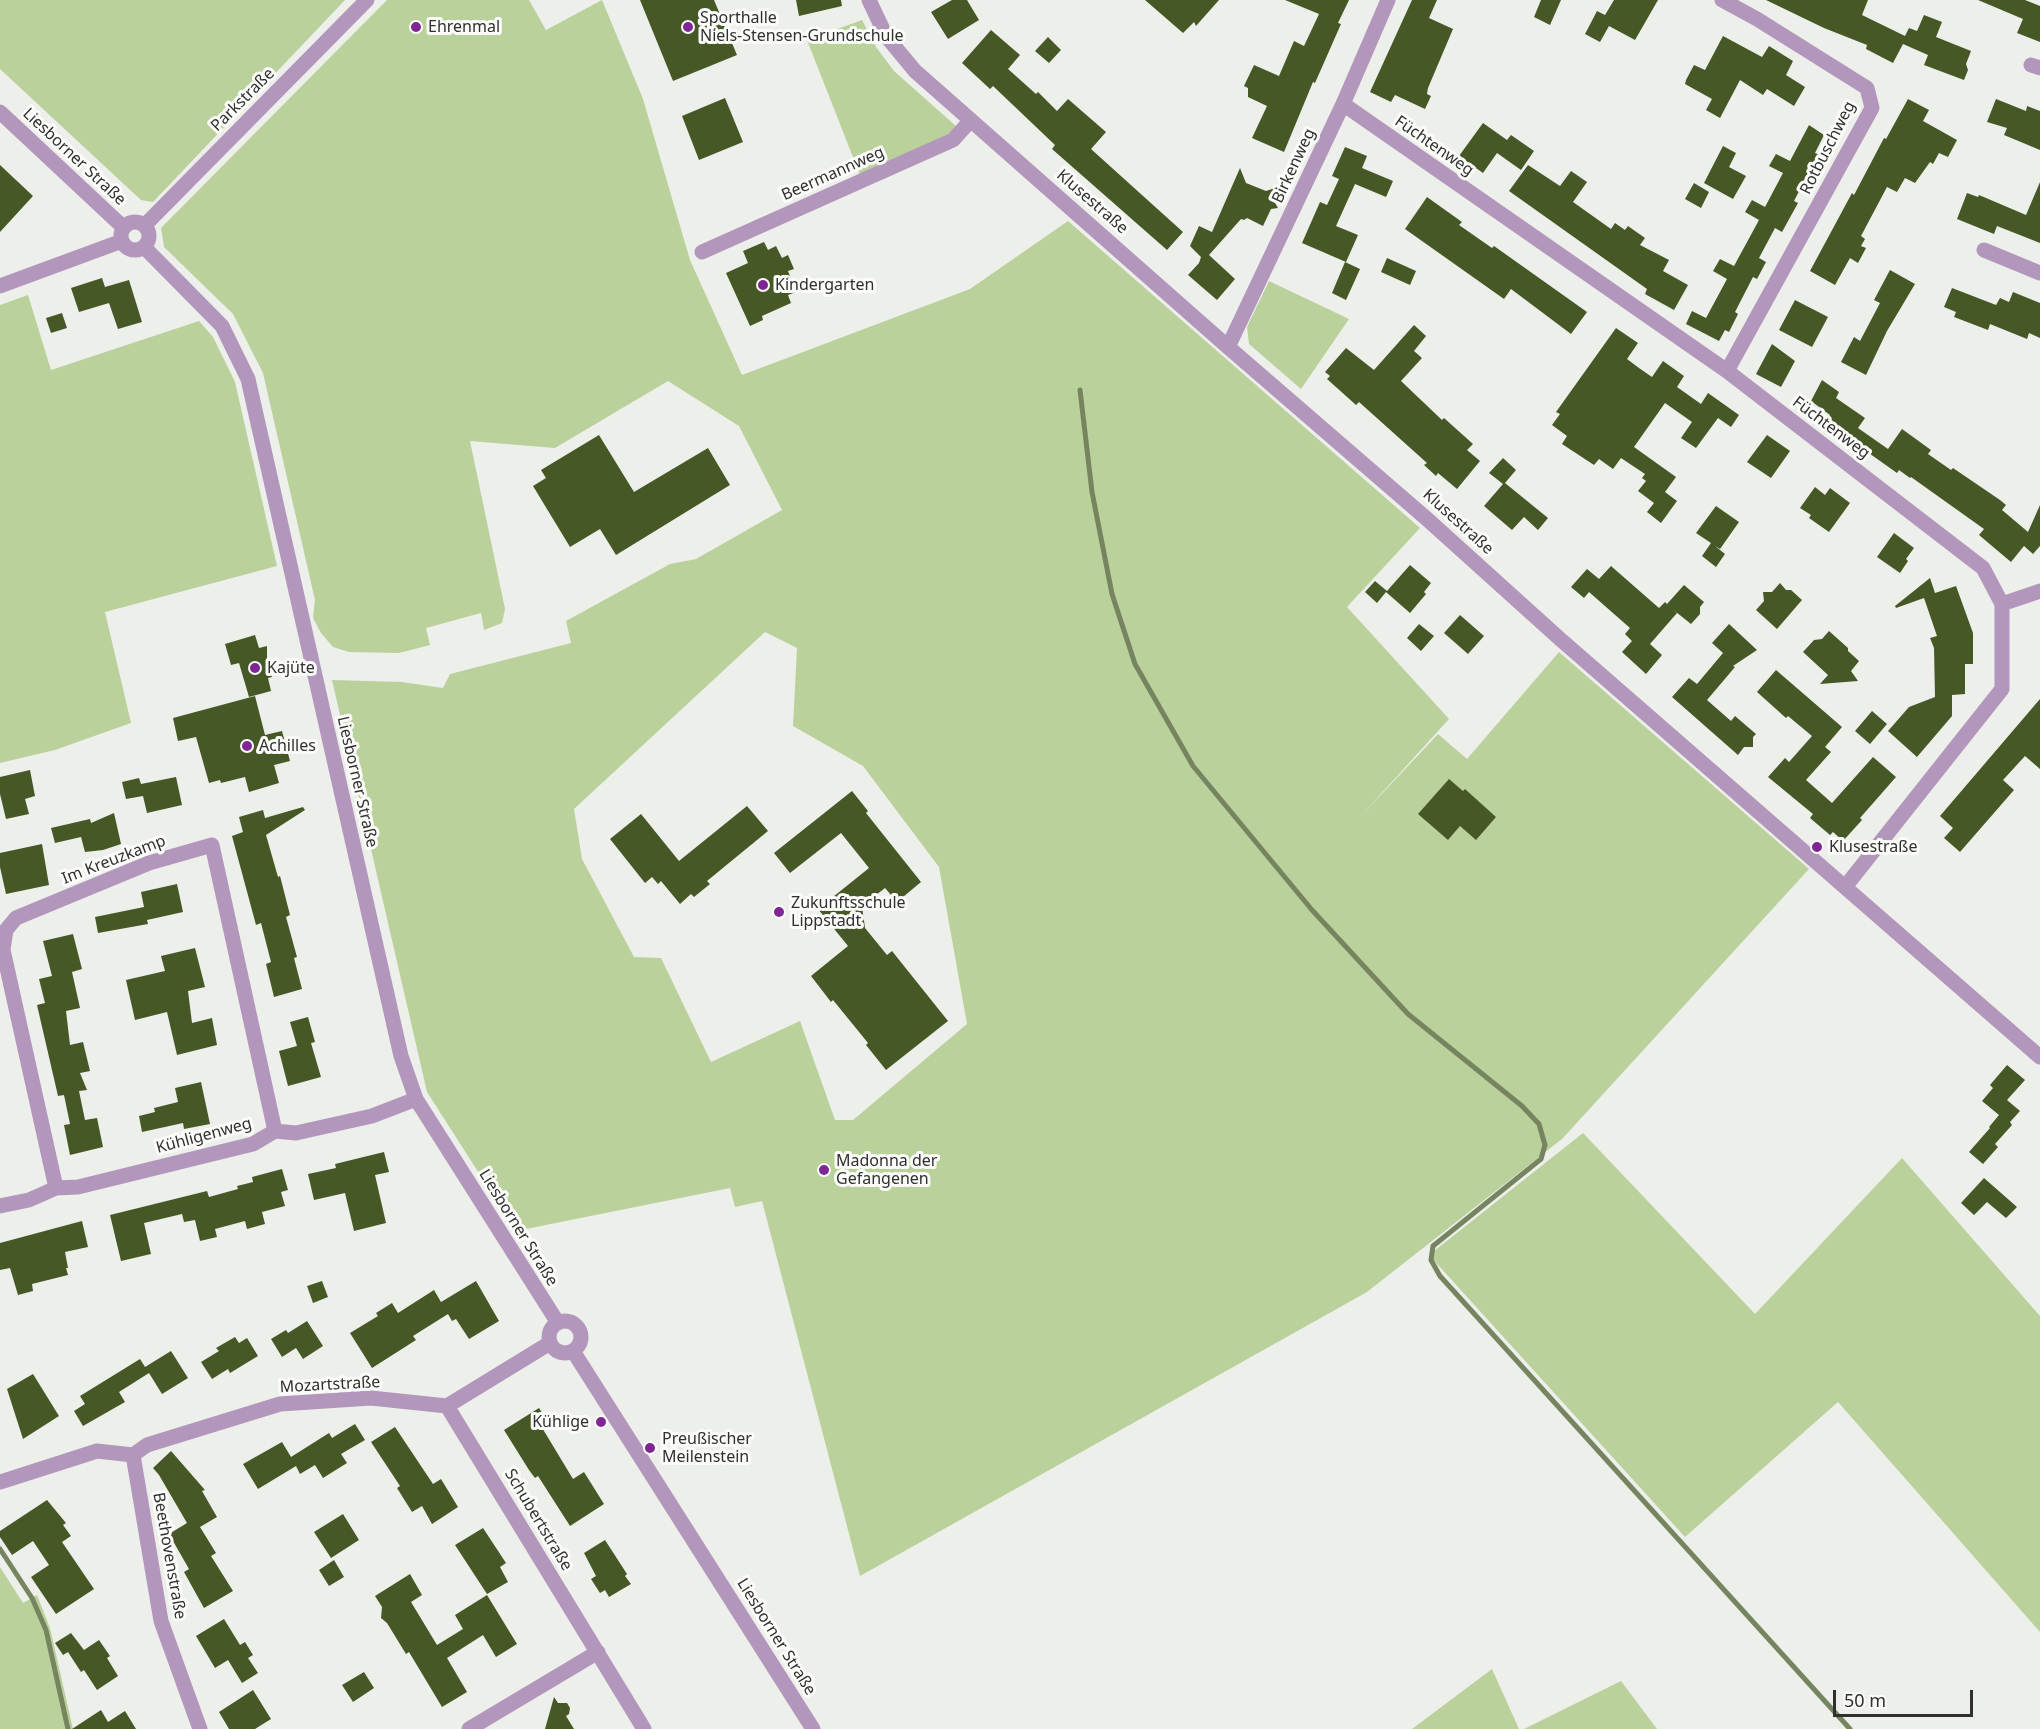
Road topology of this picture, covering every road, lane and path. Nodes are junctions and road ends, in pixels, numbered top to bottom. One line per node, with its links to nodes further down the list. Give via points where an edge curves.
1 (367, 0): 8 (street, Parkstraße)
2 (869, 0): 7 (street, Klusestraße, via 886,36 901,56)
3 (1388, 0): 5 (street, Birkenweg)
4 (1722, 0): 16 (street, Rotbuschweg, via 1867,88 1872,108)
5 (1343, 104): 15 (street, Birkenweg); 16 (street, Füchtenweg)
6 (0, 112): 9 (street, Liesborner Straße)
7 (971, 120): 12 (street, Beermannweg, via 953,140); 15 (street, Klusestraße)
8 (145, 225): 9 (street, via 131,222); 10 (street, via 149,234)
9 (123, 234): 10 (street, via 124,245 132,250); 14 (street)
10 (144, 247): 21 (street, Liesborner Straße, via 222,326 248,379 401,1056)
11 (1984, 250): 13 (street)
12 (702, 252)
13 (2040, 273)
14 (0, 286)
15 (1228, 347): 19 (street, Klusestraße)
16 (1727, 371): 18 (street, Füchtenweg, via 1983,567)
17 (2040, 591): 18 (street)
18 (2002, 604): 19 (street, Füchtenweg, via 2002,689)
19 (1845, 887): 20 (street, Klusestraße)
20 (2040, 1057)
21 (416, 1099): 22 (street, Kühligenweg, via 372,1116 296,1133); 25 (street, Liesborner Straße)
22 (275, 1131): 23 (street, Kühligenweg, via 254,1144); 23 (street, Im Kreuzkamp, via 212,845 129,871 16,918 6,930 3,950)
23 (56, 1188): 24 (street, Kühligenweg, via 29,1200)
24 (0, 1206)
25 (558, 1323): 26 (street, via 549,1333); 27 (street, via 567,1321 579,1330 579,1344)
26 (550, 1343): 27 (street, via 560,1352); 28 (street)
27 (573, 1351): 35 (street, Liesborner Straße)
28 (447, 1406): 29 (street, Mozartstraße, via 371,1398 280,1404 147,1445); 31 (street, Schubertstraße)
29 (133, 1455): 30 (street, via 97,1451); 32 (street, Beethovenstraße, via 161,1621)
30 (0, 1482)
31 (598, 1652): 33 (street); 34 (street, Schubertstraße)
32 (200, 1729)
33 (469, 1729)
34 (644, 1729)
35 (813, 1729)

